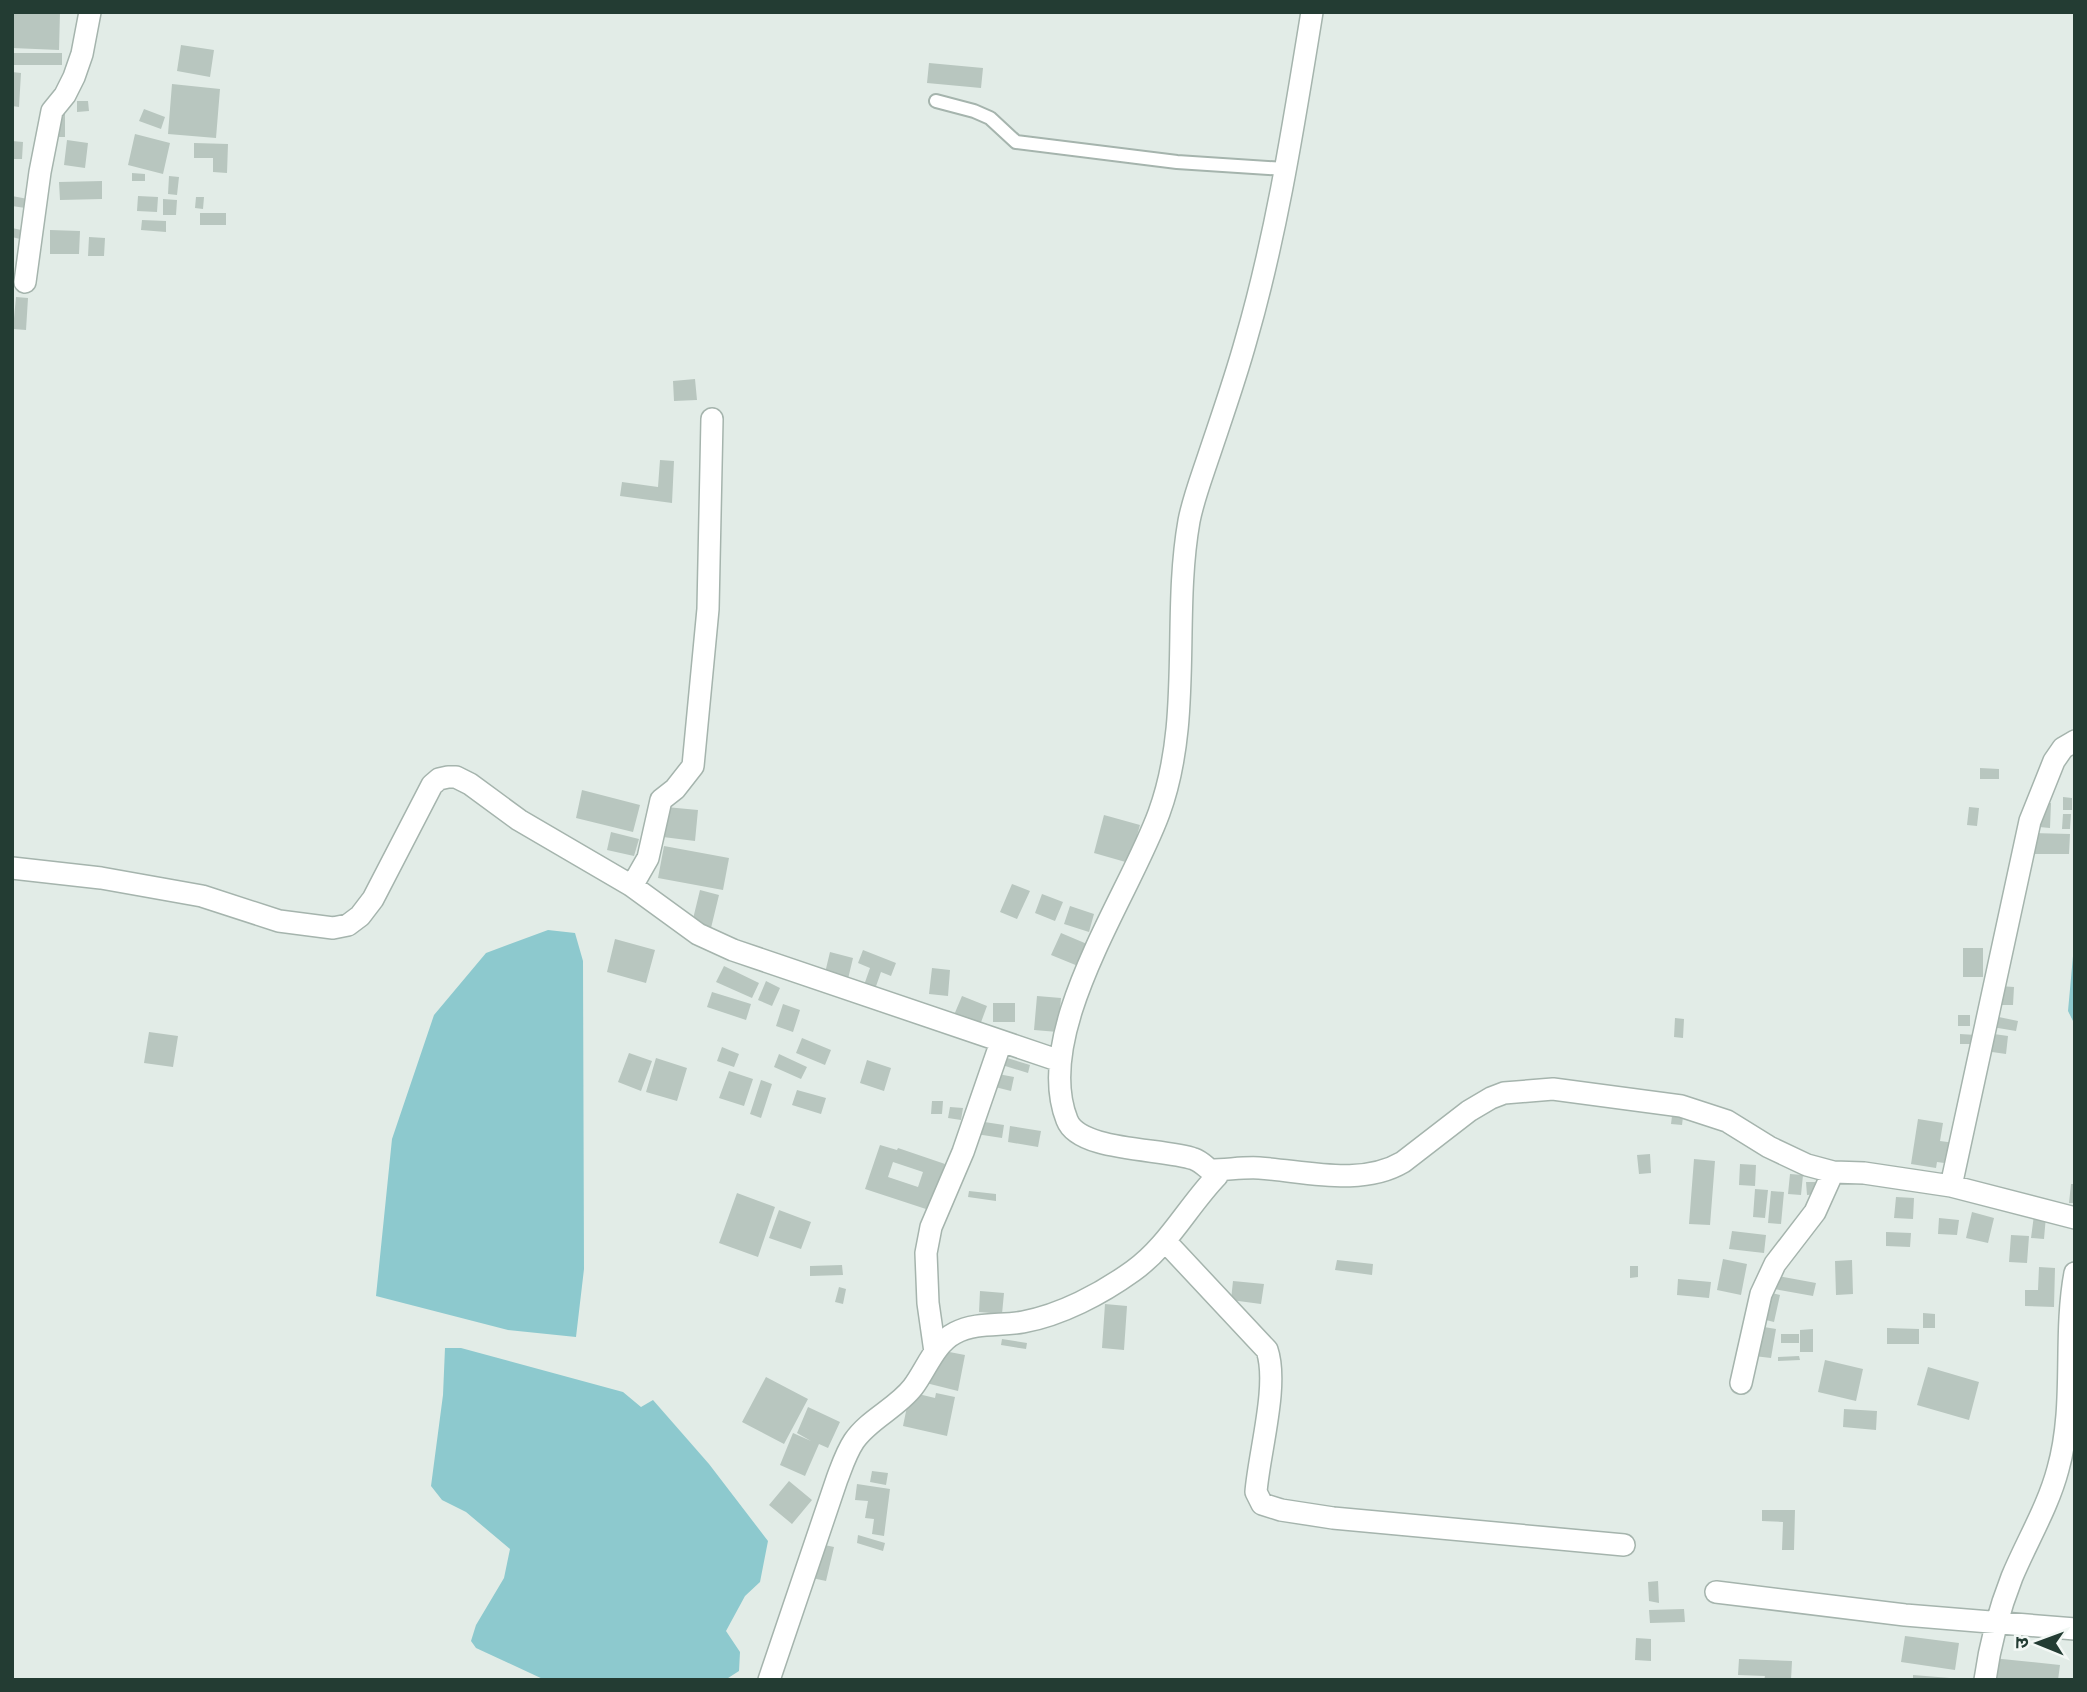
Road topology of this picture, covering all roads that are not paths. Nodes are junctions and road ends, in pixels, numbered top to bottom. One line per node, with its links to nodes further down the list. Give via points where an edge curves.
1 (90, 12): 5 (street, via 74,77 52,111)
2 (1312, 12): 4 (street)
3 (936, 101): 4 (lane, via 990,118 1016,142 1177,162)
4 (1285, 169): 11 (street, via 1246,341 1189,521 1169,784 1144,851 1076,997)
5 (25, 282)
6 (712, 419): 9 (street, via 707,631 693,766 661,800 648,858)
7 (2075, 741): 14 (street, via 2054,761 2030,821)
8 (12, 868): 9 (street, via 202,896 316,927 348,925 373,899 432,785 456,777)
9 (632, 886): 10 (street, via 698,934 733,950)
10 (1002, 1042): 11 (street); 18 (street, via 931,1227 926,1253)
11 (1060, 1061): 12 (street, via 1062,1104 1067,1122 1079,1135 1196,1160)
12 (1210, 1170): 13 (street, via 1256,1168 1347,1176 1392,1168 1490,1098 1553,1089 1709,1113 1785,1155); 16 (street, via 1217,1176)
13 (1833, 1172): 14 (street); 19 (street, via 1815,1212 1775,1264 1762,1294)
14 (1951, 1186): 15 (street)
15 (2075, 1218)
16 (1165, 1241): 18 (street, via 1133,1271 1075,1304 1021,1322 964,1329 952,1334); 20 (street, via 1267,1350 1269,1397 1256,1492 1262,1504 1333,1518)
17 (2075, 1273): 22 (street, via 2062,1454 2054,1485)
18 (935, 1352): 24 (street, via 912,1388 856,1438 845,1456)
19 (1741, 1383)
20 (1624, 1545)
21 (1716, 1592): 22 (street)
22 (1997, 1621): 23 (street); 25 (street)
23 (2075, 1629)
24 (769, 1680)
25 (1984, 1680)

